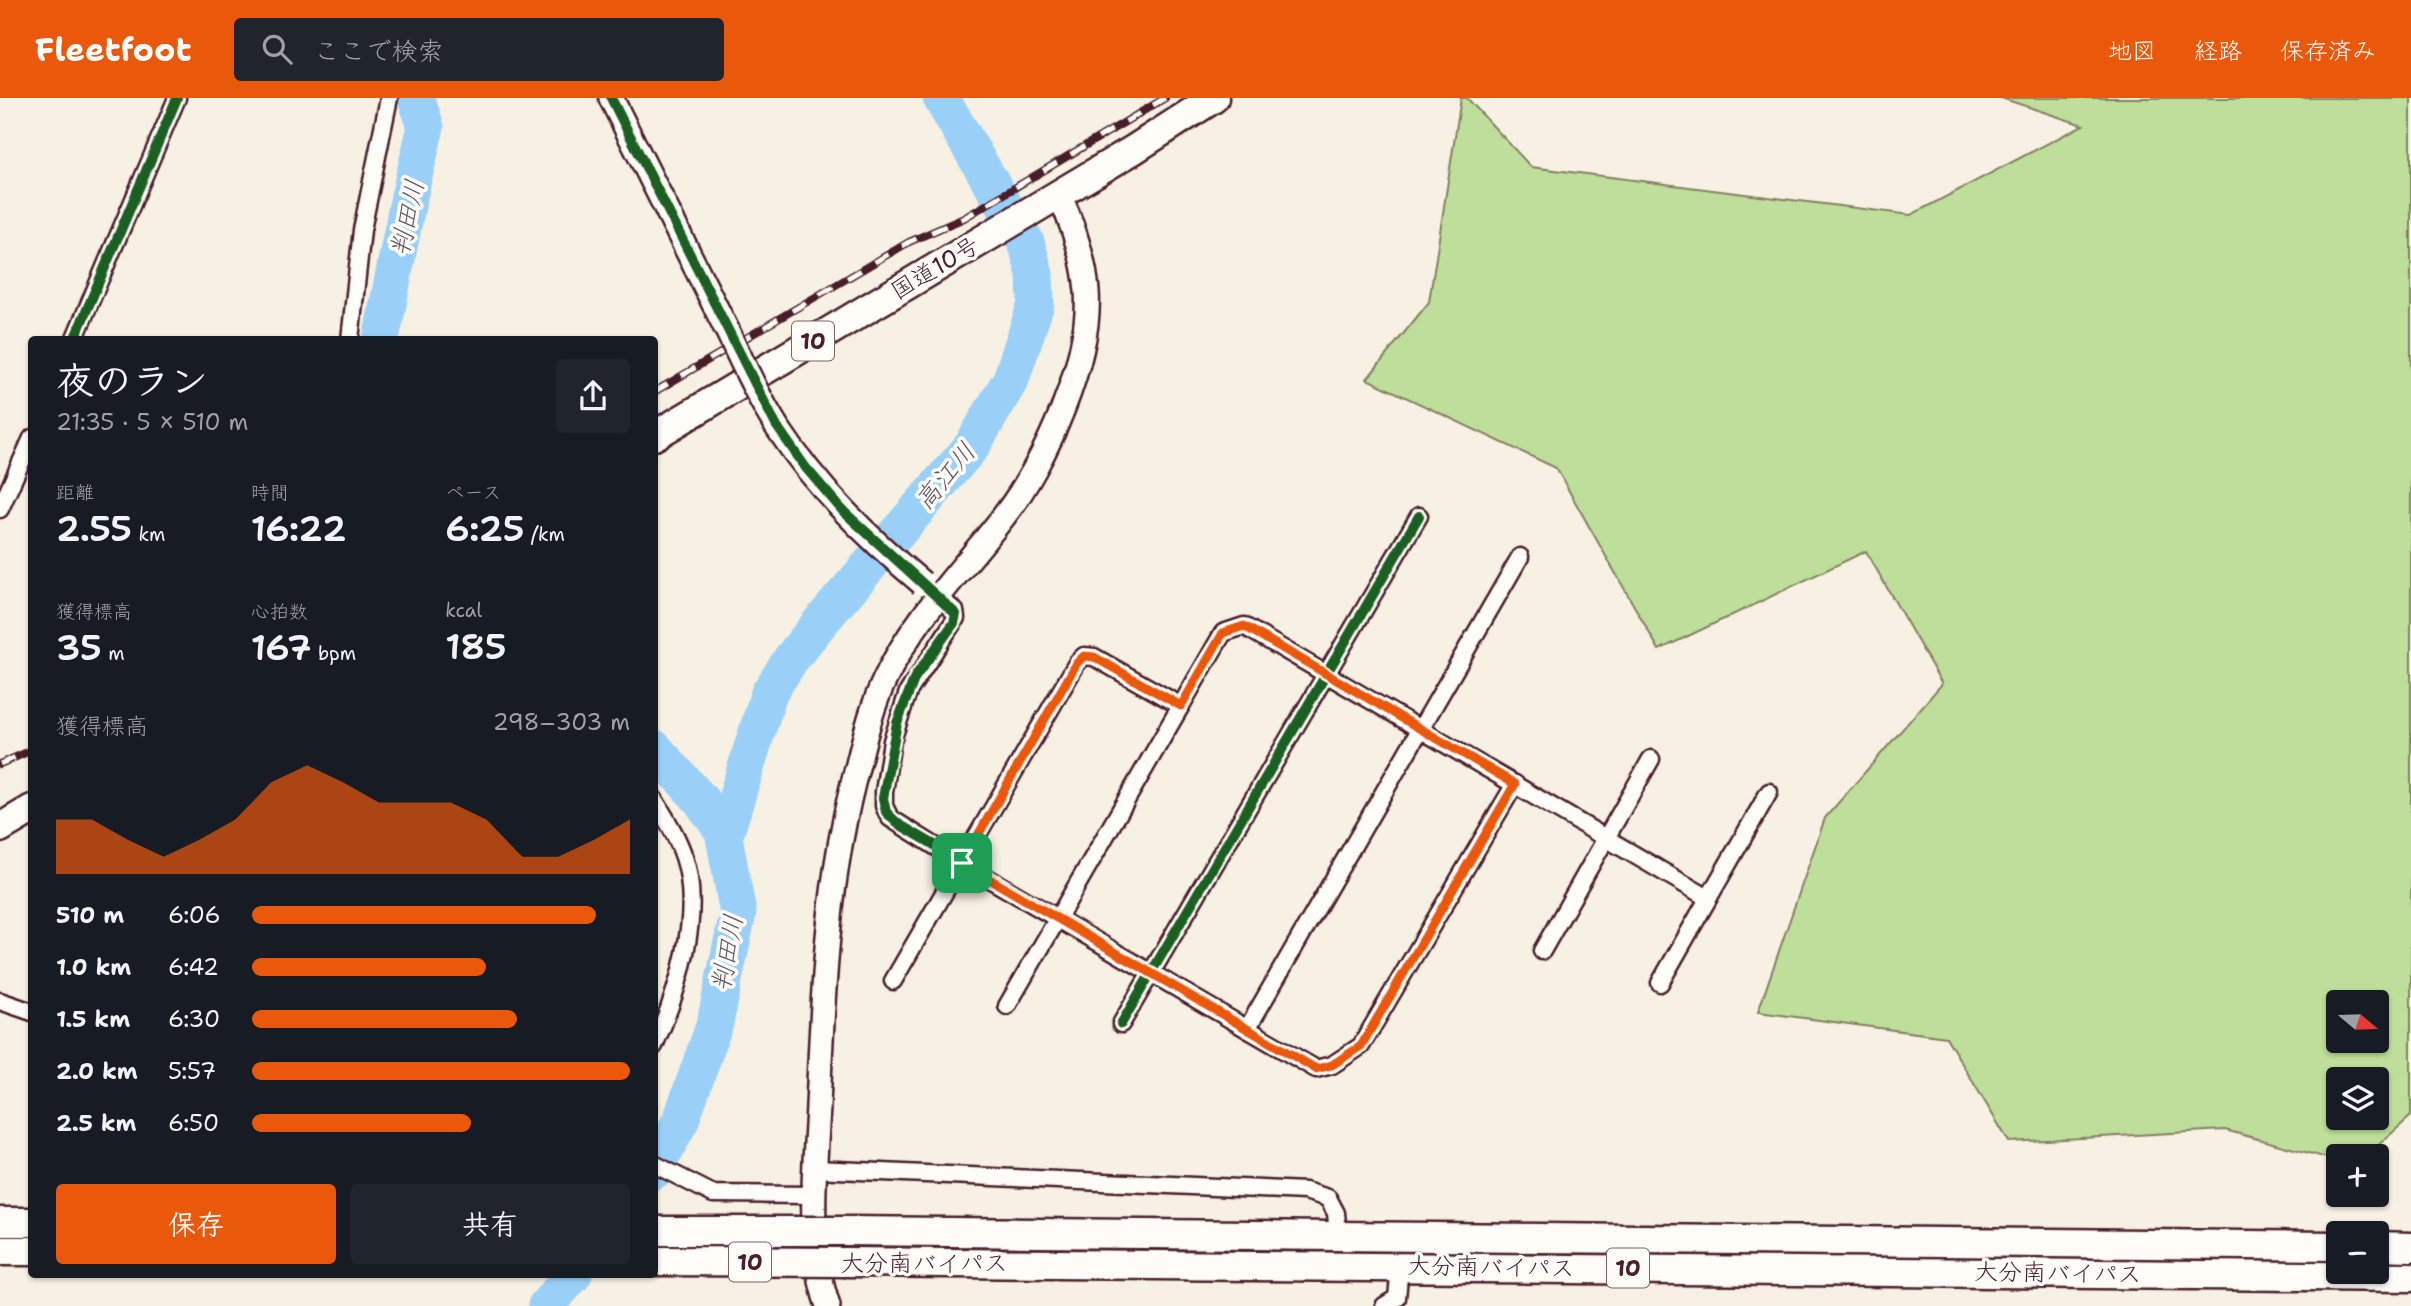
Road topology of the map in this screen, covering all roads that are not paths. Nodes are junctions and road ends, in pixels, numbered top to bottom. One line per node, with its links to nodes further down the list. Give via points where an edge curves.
1 (177, 98): 6 (street)
2 (389, 98): 7 (street, via 362,230)
3 (611, 98): 13 (street, bridge, via 771,417 806,468 856,525)
4 (1214, 98): 5 (highway, 国道10号 / 10)
5 (1047, 201): 8 (highway, 国道10号 / 10); 13 (street, via 1075,231 1086,283 1087,316 1079,354 1037,469 1005,515)
6 (76, 336)
7 (350, 336)
8 (658, 434)
9 (28, 447): 10 (street)
10 (0, 509)
11 (1419, 516): 14 (street)
12 (1520, 557): 16 (street)
13 (930, 590): 24 (street, via 955,611 956,618 908,692 892,741 884,798 886,812 897,823); 38 (street, via 885,679 841,831 825,943)
14 (1326, 674): 15 (street, via 1244,626 1231,628 1223,633); 16 (street); 28 (street)
15 (1181, 706): 24 (street, via 1094,657 1084,656); 26 (street)
16 (1420, 729): 18 (street); 35 (street)
17 (1651, 759): 23 (street)
18 (1515, 784): 23 (street); 35 (street, via 1361,1046 1332,1065 1316,1069)
19 (1769, 792): 25 (street)
20 (658, 807): 36 (street, via 684,858 691,911 683,959)
21 (28, 811): 22 (highway)
22 (0, 828)
23 (1606, 838): 25 (street); 27 (street)
24 (962, 863): 26 (street); 29 (street)
25 (1708, 898): 30 (street)
26 (1058, 918): 28 (street); 32 (street)
27 (1542, 951)
28 (1151, 972): 34 (street); 35 (street)
29 (893, 981)
30 (1660, 983)
31 (0, 1001): 33 (street)
32 (1007, 1006)
33 (28, 1011)
34 (1121, 1024)
35 (1247, 1029)
36 (658, 1034)
37 (658, 1166): 39 (street, via 727,1196)
38 (816, 1169): 39 (street); 41 (street, via 1305,1191 1328,1198 1336,1213)
39 (815, 1195): 50 (street, via 815,1252)
40 (658, 1231): 41 (highway, 大分南バイパス / 10, bridge)
41 (1338, 1235): 42 (highway, 大分南バイパス / 10)
42 (2326, 1246)
43 (2389, 1246): 44 (highway)
44 (2411, 1247)
45 (0, 1251): 46 (highway)
46 (28, 1251)
47 (658, 1261): 48 (highway, 大分南バイパス / 10, bridge)
48 (1400, 1266): 49 (highway, 大分南バイパス / 10); 51 (street, via 1397,1298)
49 (2411, 1277)
50 (828, 1306)
51 (1384, 1306)

